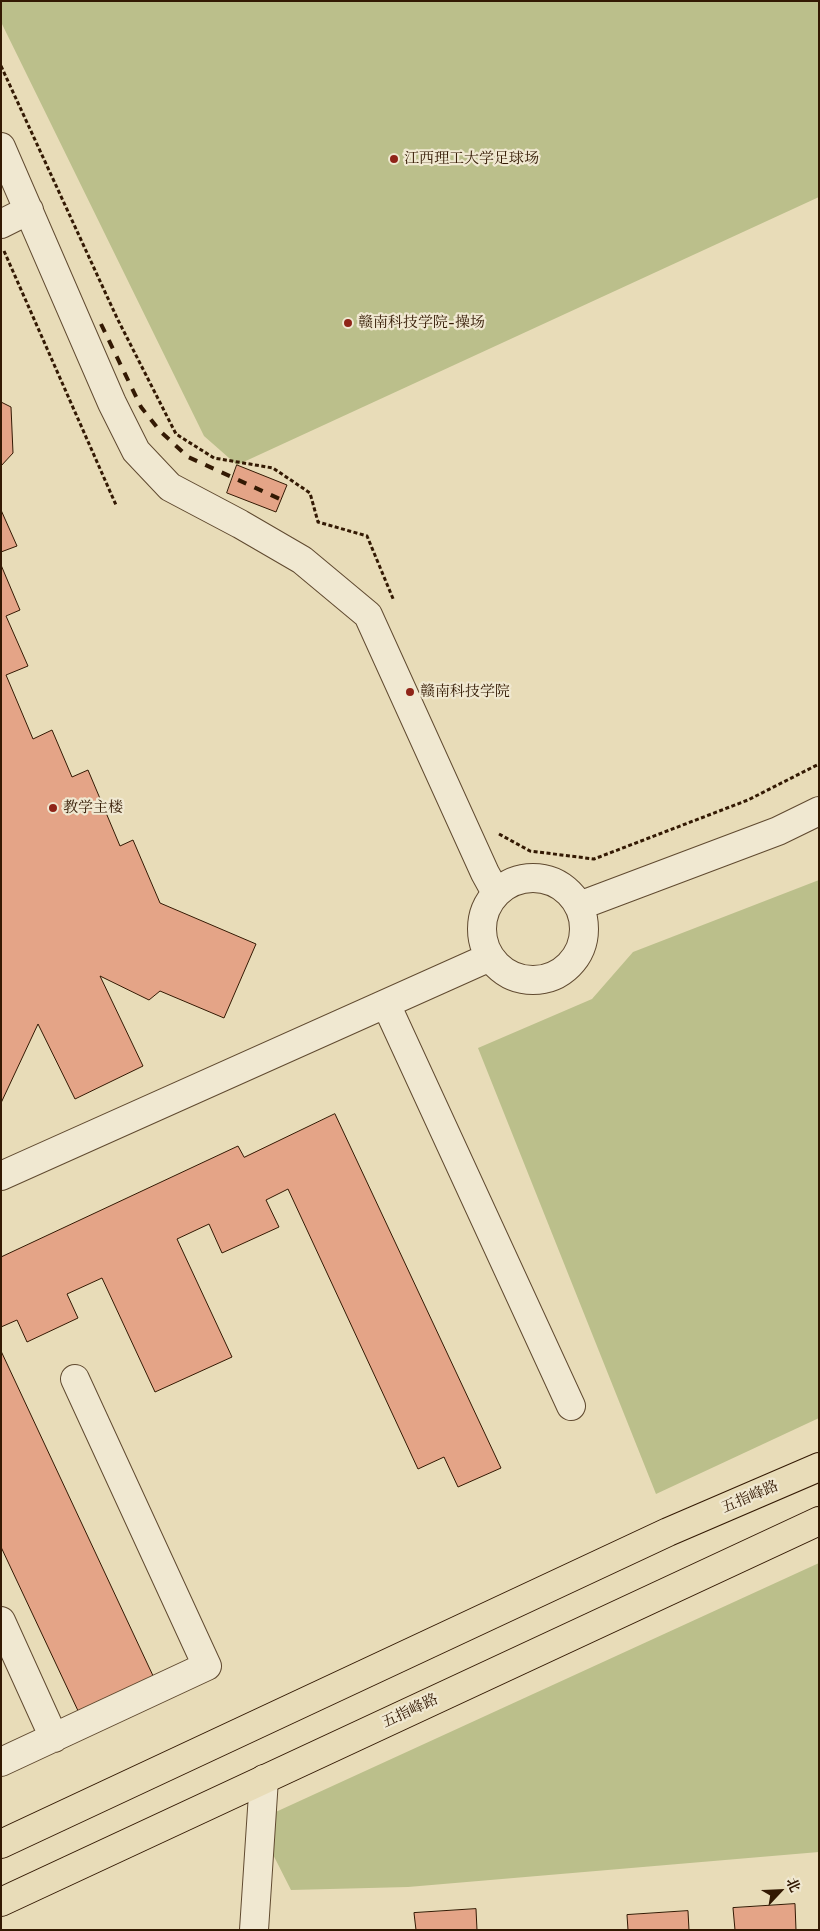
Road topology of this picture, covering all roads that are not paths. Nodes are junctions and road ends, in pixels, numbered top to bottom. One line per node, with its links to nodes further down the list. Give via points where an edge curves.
1 (1, 146): 2 (street)
2 (29, 210): 3 (street); 5 (street, via 112,404 136,451 170,487 302,560 368,616)
3 (1, 224)
4 (819, 811): 6 (street, via 778,831)
5 (496, 893): 6 (street, via 520,880 548,880 571,895); 7 (street, via 488,905 482,930)
6 (579, 906): 7 (street, via 584,921 584,937 571,964 558,974 529,980 514,976)
7 (490, 957): 8 (street)
8 (386, 1004): 9 (street); 11 (street)
9 (1, 1176)
10 (75, 1379): 15 (street, via 207,1666)
11 (571, 1406)
12 (819, 1467): 18 (main road, 五指峰路, via 668,1532)
13 (819, 1521): 17 (main road, 五指峰路)
14 (1, 1621): 15 (street)
15 (54, 1738): 16 (street)
16 (1, 1762)
17 (264, 1779): 19 (main road, 五指峰路); 20 (street)
18 (1, 1844)
19 (1, 1902)
20 (254, 1930)

